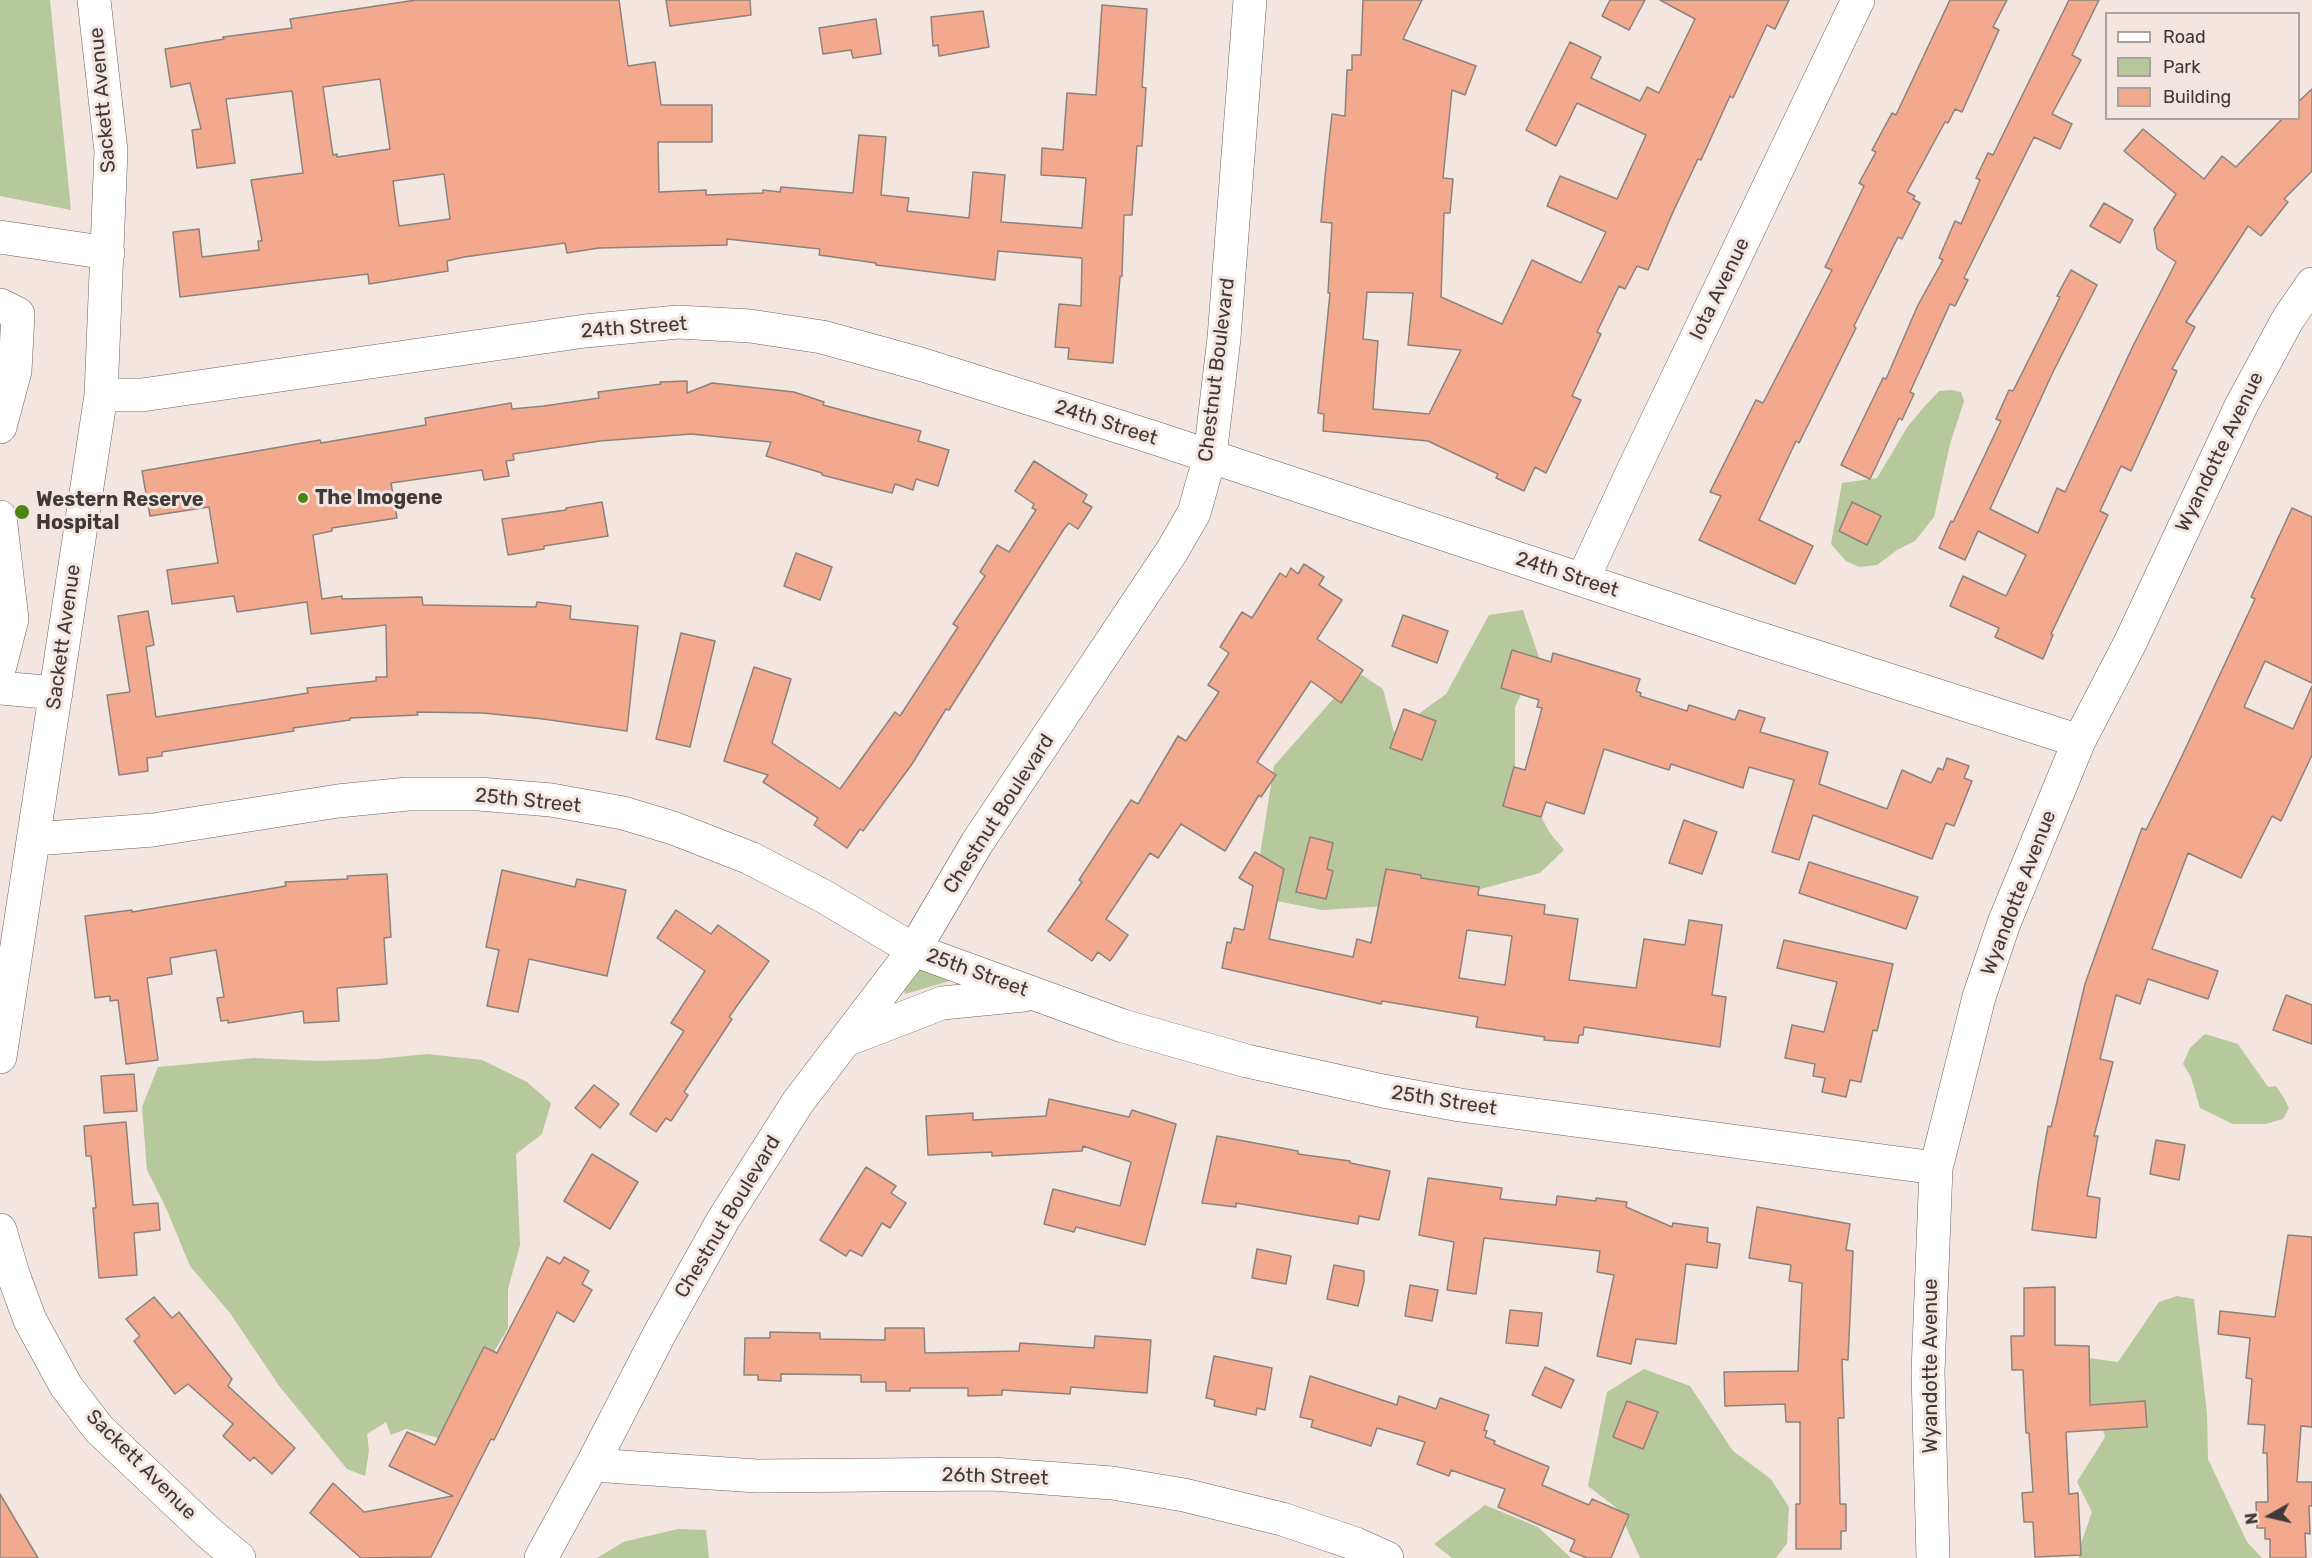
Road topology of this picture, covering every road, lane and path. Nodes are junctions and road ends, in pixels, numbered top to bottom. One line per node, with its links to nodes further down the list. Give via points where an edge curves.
1 (94, 0): 5 (street, Sackett Avenue, via 111,151)
2 (1250, 0): 10 (street, Chestnut Boulevard, via 1224,338)
3 (1858, 0): 12 (street, Iota Avenue)
4 (0, 237): 5 (street)
5 (108, 253): 8 (street, Sackett Avenue)
6 (2312, 284): 16 (street, Wyandotte Avenue, via 2288,319 2241,406 2130,643)
7 (0, 305): 9 (street, via 18,314 15,371)
8 (101, 395): 10 (street, 24th Street, via 152,394 585,331 687,322 750,326 846,343); 15 (street, Sackett Avenue)
9 (0, 427)
10 (1210, 456): 12 (street, 24th Street); 18 (street, Chestnut Boulevard, via 1194,513 1182,535 977,843)
11 (0, 517): 13 (street, via 12,619)
12 (1583, 579): 16 (street, 24th Street)
13 (0, 666)
14 (0, 688): 15 (street)
15 (56, 693): 17 (street, Sackett Avenue)
16 (2079, 741): 22 (street, Wyandotte Avenue, via 2004,923 1979,997)
17 (35, 839): 18 (street, 25th Street, via 153,830 408,794 551,800 623,813 747,857); 21 (street, Sackett Avenue)
18 (914, 950): 19 (street, 25th Street); 20 (street, Chestnut Boulevard)
19 (1038, 995): 20 (street, via 942,1003); 22 (street, 25th Street, via 1123,1026 1247,1061 1392,1093)
20 (844, 1041): 24 (street, Chestnut Boulevard, via 798,1102 723,1220)
21 (0, 1057)
22 (1936, 1168): 28 (street, Wyandotte Avenue, via 1928,1372)
23 (0, 1230): 25 (street, Sackett Avenue, via 30,1320 66,1386 99,1429)
24 (592, 1466): 26 (street, Chestnut Boulevard); 27 (street, 26th Street, via 757,1476 992,1474 1112,1483 1184,1495 1282,1519)
25 (239, 1558)
26 (541, 1558)
27 (1387, 1558)
28 (1933, 1558)

